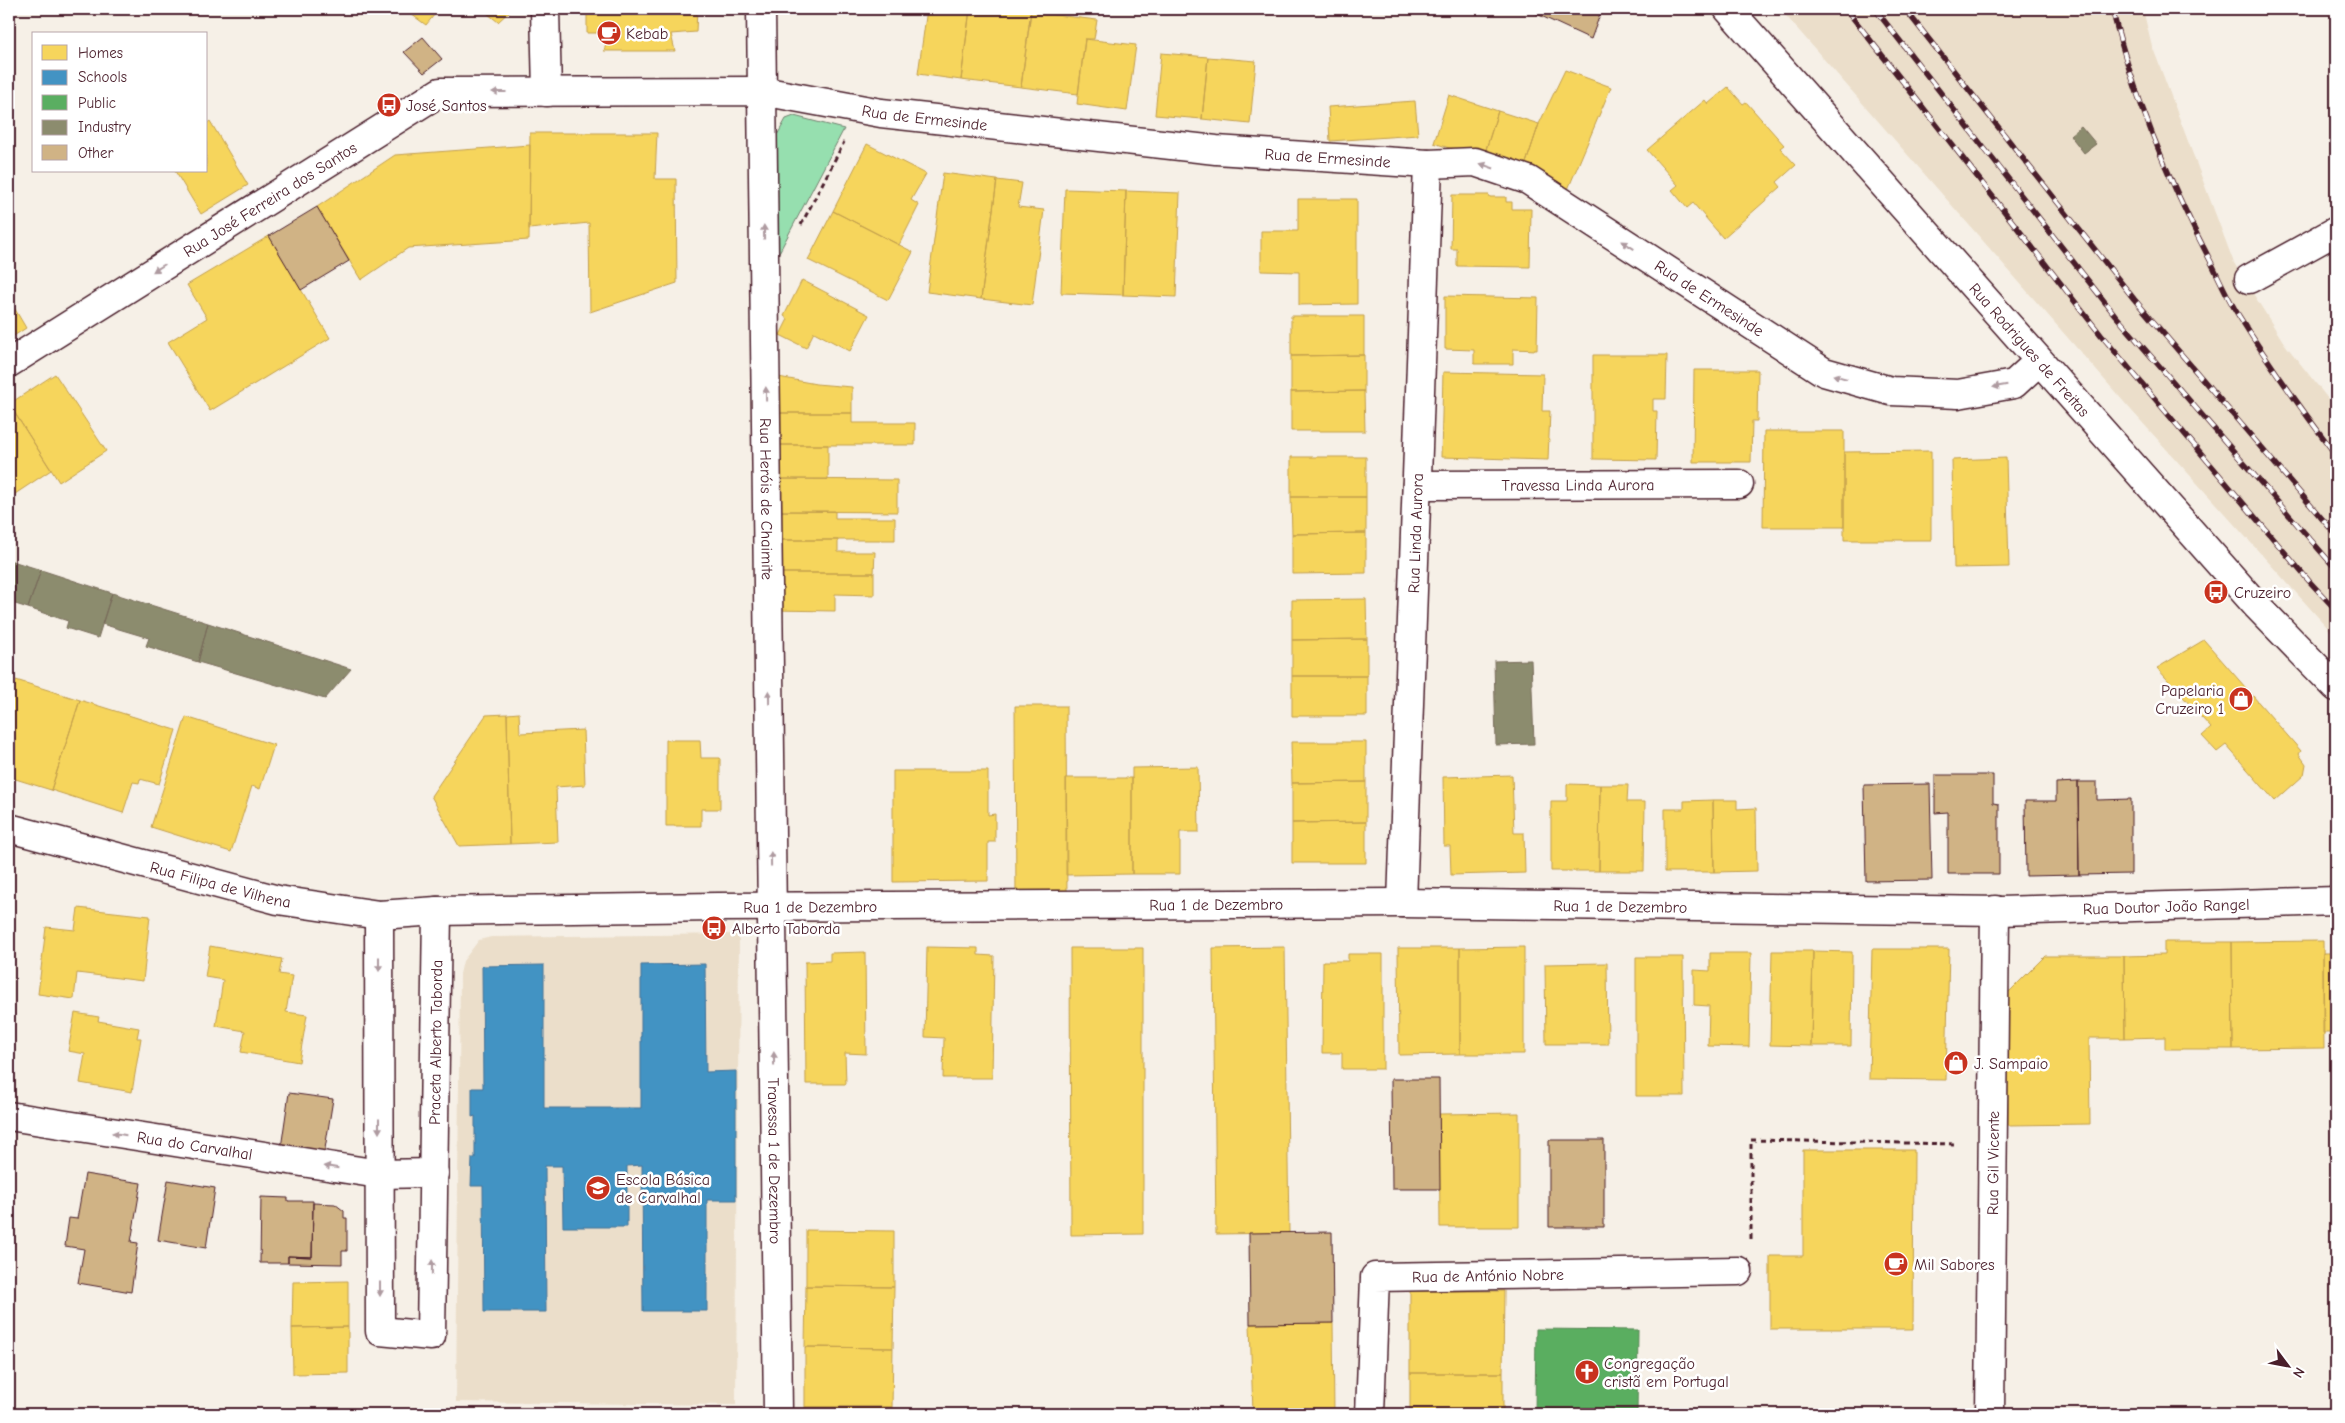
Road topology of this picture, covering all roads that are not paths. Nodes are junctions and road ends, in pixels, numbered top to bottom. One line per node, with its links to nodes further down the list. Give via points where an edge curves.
1 (546, 9): 5 (street)
2 (761, 9): 4 (street, Rua Heróis de Chaimite)
3 (1728, 9): 9 (street, Rua Rodrigues de Freitas)
4 (762, 91): 5 (street, Rua de Ermesinde); 6 (street, Rua de Ermesinde, via 861,110 1216,150); 17 (street, Rua Heróis de Chaimite, one-way to 4)
5 (547, 92): 10 (street, Rua José Ferreira dos Santos, one-way to 10, via 440,92)
6 (1428, 164): 9 (street, Rua de Ermesinde, one-way to 6, via 2014,384 1958,394 1891,391 1824,372 1528,180 1475,162); 12 (street, Rua Linda Aurora)
7 (2336, 231): 8 (street)
8 (2250, 279)
9 (2040, 361): 13 (street, Rua Rodrigues de Freitas, via 2257,606)
10 (9, 363)
11 (1739, 484): 12 (street, Travessa Linda Aurora)
12 (1417, 485): 16 (street, Rua Linda Aurora)
13 (2336, 687)
14 (9, 828): 20 (street, Rua Filipa de Vilhena, via 278,900)
15 (2336, 901): 18 (street, Rua Doutor João Rangel)
16 (1402, 903): 17 (street, Rua 1 de Dezembro); 18 (street, Rua 1 de Dezembro)
17 (772, 908): 19 (street, Rua 1 de Dezembro); 25 (street, Travessa 1 de Dezembro, one-way to 17)
18 (1995, 910): 27 (street, Rua Gil Vicente)
19 (437, 911): 20 (street, Rua Filipa de Vilhena); 22 (street, Praceta Alberto Taborda)
20 (379, 915): 23 (street, Praceta Alberto Taborda, one-way to 23)
21 (9, 1116): 23 (street, Rua do Carvalhal, one-way to 21)
22 (434, 1173): 23 (street); 23 (street, Praceta Alberto Taborda, one-way to 22, via 380,1331 431,1336)
23 (379, 1174)
24 (1738, 1271): 26 (street, Rua de António Nobre, via 1375,1277)
25 (778, 1414)
26 (1370, 1414)
27 (1990, 1414)

